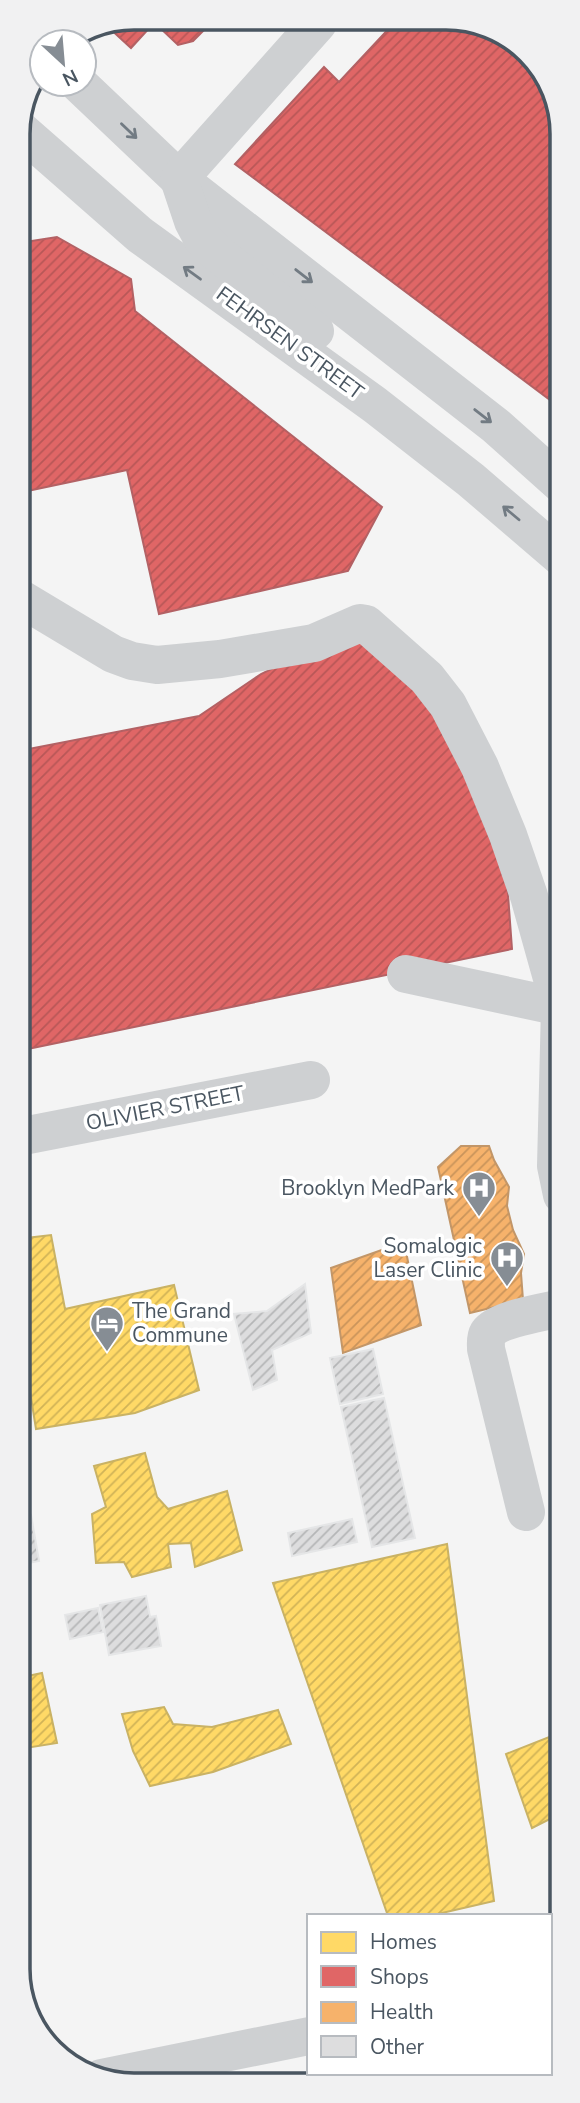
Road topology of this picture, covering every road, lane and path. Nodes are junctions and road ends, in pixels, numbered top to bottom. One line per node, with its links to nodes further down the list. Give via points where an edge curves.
1 (312, 30): 4 (street)
2 (94, 98): 4 (street, one-way to 4)
3 (30, 139): 5 (street, FEHRSEN STREET, one-way to 3, via 140,235)
4 (179, 179): 5 (street, via 202,238 337,349 355,369); 6 (street, one-way to 6, via 496,426)
5 (375, 405): 7 (street, FEHRSEN STREET, one-way to 5)
6 (550, 474)
7 (550, 548)
8 (30, 604): 9 (street, via 113,654 157,665 314,643 360,623 372,628 428,678 448,705 508,835)
9 (550, 968)
10 (406, 974): 11 (street)
11 (550, 1005)
12 (311, 1080): 13 (street, OLIVIER STREET)
13 (30, 1134)
14 (550, 1311): 15 (street, via 503,1323 486,1337)
15 (526, 1513)
16 (307, 2036): 17 (street)
17 (128, 2072)

